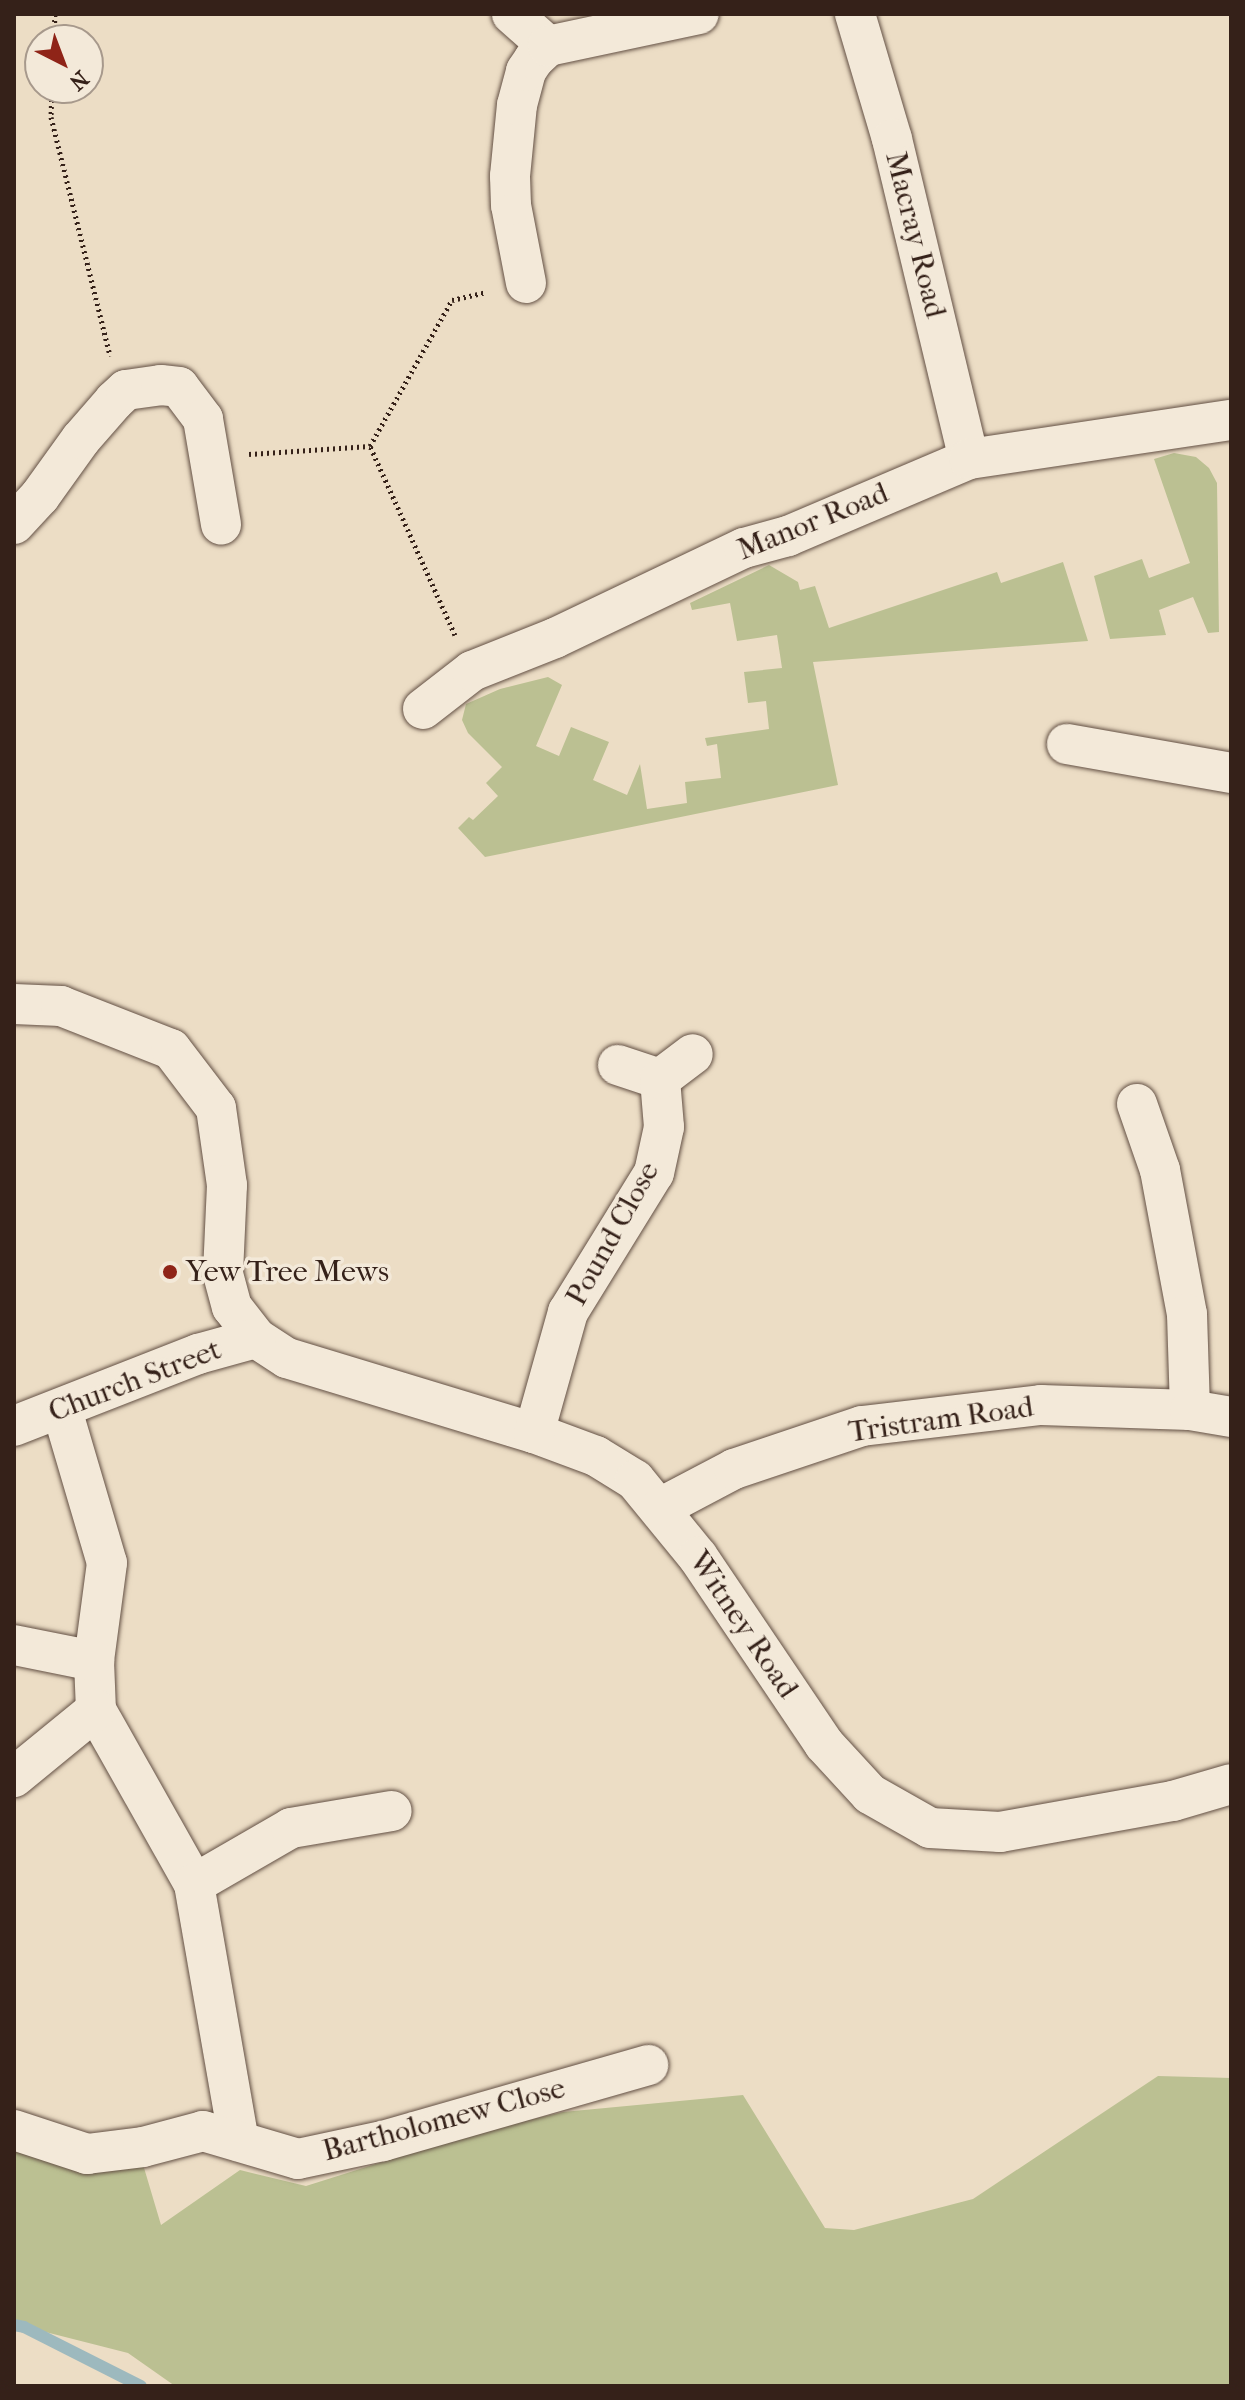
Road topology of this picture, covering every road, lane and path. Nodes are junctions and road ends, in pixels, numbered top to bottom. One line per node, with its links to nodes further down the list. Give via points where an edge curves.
1 (512, 14): 4 (street)
2 (699, 14): 4 (street)
3 (855, 14): 11 (street, Macray Road, via 892,139)
4 (548, 46): 6 (street, via 526,71 512,140 511,205)
5 (51, 104): 7 (path, via 111,357)
6 (526, 283): 9 (path, via 452,300)
7 (126, 390): 10 (street, via 179,387 203,419); 12 (street)
8 (1231, 420): 11 (street, Manor Road)
9 (370, 446): 10 (path); 14 (path)
10 (212, 456): 13 (street)
11 (969, 459): 14 (street, Manor Road, via 788,536 744,548 555,638)
12 (14, 524)
13 (221, 524)
14 (472, 671): 15 (street, Manor Road)
15 (423, 709)
16 (1067, 744): 17 (street)
17 (1231, 773)
18 (14, 1004): 23 (street, via 61,1006 171,1049 216,1108 227,1185 223,1274 232,1307)
19 (693, 1054): 21 (street)
20 (618, 1065): 21 (street)
21 (660, 1079): 28 (street, Pound Close, via 664,1127 654,1173 568,1312)
22 (1137, 1104): 25 (street, via 1160,1170 1187,1314)
23 (256, 1338): 24 (street, Church Street, via 198,1354); 28 (street, Witney Road, via 287,1358)
24 (62, 1410): 27 (street, Church Street); 31 (street, via 107,1563)
25 (1190, 1410): 26 (street, Tristram Road); 29 (street, Tristram Road, via 1041,1405 862,1426 734,1469)
26 (1231, 1417)
27 (14, 1426)
28 (534, 1433): 29 (street, Witney Road, via 596,1456 635,1480)
29 (660, 1508): 34 (street, Witney Road, via 824,1744 870,1794 930,1828 1000,1832 1173,1801)
30 (14, 1645): 31 (street)
31 (94, 1661): 32 (street)
32 (96, 1710): 33 (street); 36 (street)
33 (14, 1777)
34 (1231, 1784)
35 (392, 1811): 36 (street, via 291,1828)
36 (194, 1884): 39 (street)
37 (648, 2065): 39 (street, Bartholomew Close, via 383,2141 298,2159)
38 (14, 2130): 39 (street, Bartholomew Close, via 87,2154 143,2147 203,2131)
39 (239, 2141)

